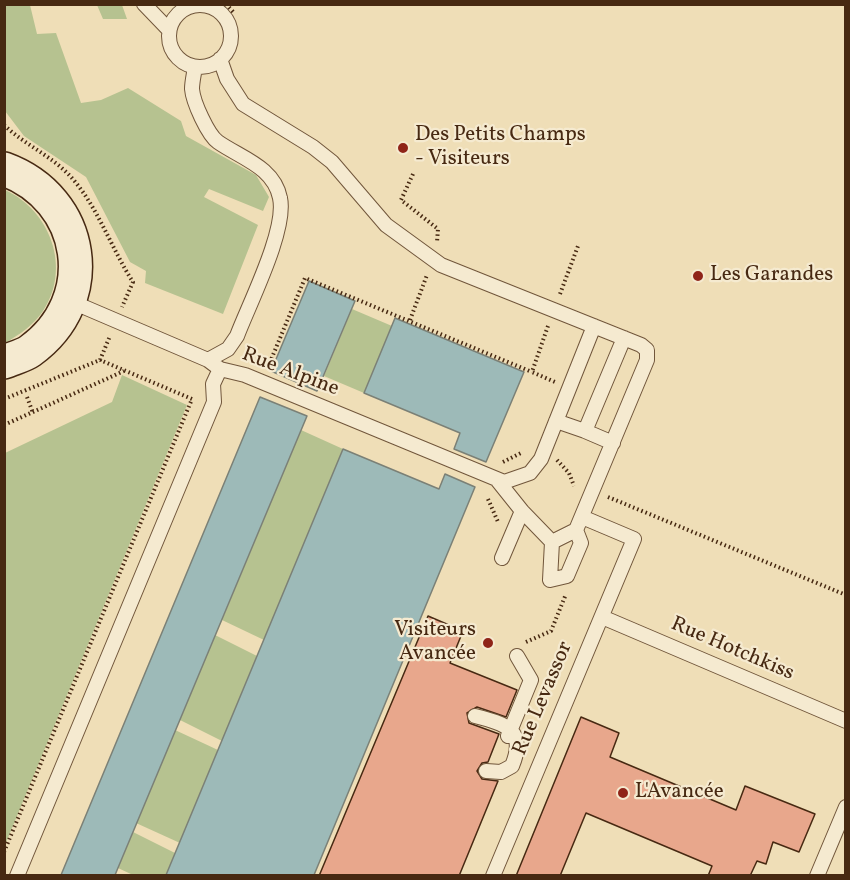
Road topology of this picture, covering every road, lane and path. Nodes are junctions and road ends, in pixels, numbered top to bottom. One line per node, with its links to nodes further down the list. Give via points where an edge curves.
1 (144, 4): 4 (lane)
2 (226, 4): 3 (path)
3 (235, 14)
4 (169, 30): 5 (lane, via 183,9 202,5 213,8 223,15 231,34); 6 (lane, via 176,57)
5 (220, 59): 6 (lane); 13 (lane, via 243,104 300,137 332,162 386,225 441,265)
6 (195, 67): 15 (lane, via 192,88 197,107 215,141 246,157 274,179 281,200 276,237 237,336 228,349)
7 (4, 169): 11 (main road, via 46,193 64,216 75,253 76,273)
8 (414, 174): 9 (path, via 401,200 438,229)
9 (436, 243)
10 (428, 274): 12 (path)
11 (70, 302): 15 (lane, Rue Alpine); 16 (main road, via 53,330 28,352)
12 (410, 320): 19 (path); 20 (path, via 305,278)
13 (594, 326): 14 (lane); 24 (lane)
14 (624, 338): 26 (lane); 27 (lane, via 644,347 648,357)
15 (208, 360): 17 (lane, Rue Alpine)
16 (4, 362)
17 (220, 369): 20 (lane, Rue Alpine); 47 (lane, via 213,384 214,402)
18 (125, 371): 22 (path, via 100,360); 23 (path); 46 (path, via 192,399)
19 (532, 372)
20 (261, 377): 29 (lane, Rue Alpine)
21 (27, 397): 23 (path)
22 (4, 399)
23 (33, 413): 25 (path)
24 (556, 421): 26 (lane); 29 (lane, via 534,469 516,480)
25 (4, 425)
26 (585, 430): 27 (lane)
27 (613, 443): 33 (lane)
28 (551, 457): 31 (path, via 563,465 575,489)
29 (493, 485): 32 (lane); 34 (path, via 492,512)
30 (609, 485): 38 (path, via 604,496)
31 (581, 491)
32 (522, 511): 36 (lane); 37 (lane)
33 (582, 517): 35 (lane); 39 (lane, Rue Levassor, via 634,539)
34 (505, 528)
35 (576, 530): 36 (lane); 36 (lane, via 563,568 550,580)
36 (552, 542)
37 (502, 558)
38 (846, 595)
39 (602, 617): 42 (lane, Rue Hotchkiss); 48 (lane, Rue Levassor)
40 (517, 656): 43 (lane, via 531,680)
41 (475, 716): 44 (lane, via 509,728 519,751 512,766 501,772)
42 (846, 721)
43 (507, 738)
44 (486, 771)
45 (846, 807): 49 (lane)
46 (4, 852)
47 (17, 876)
48 (493, 876)
49 (818, 876)

